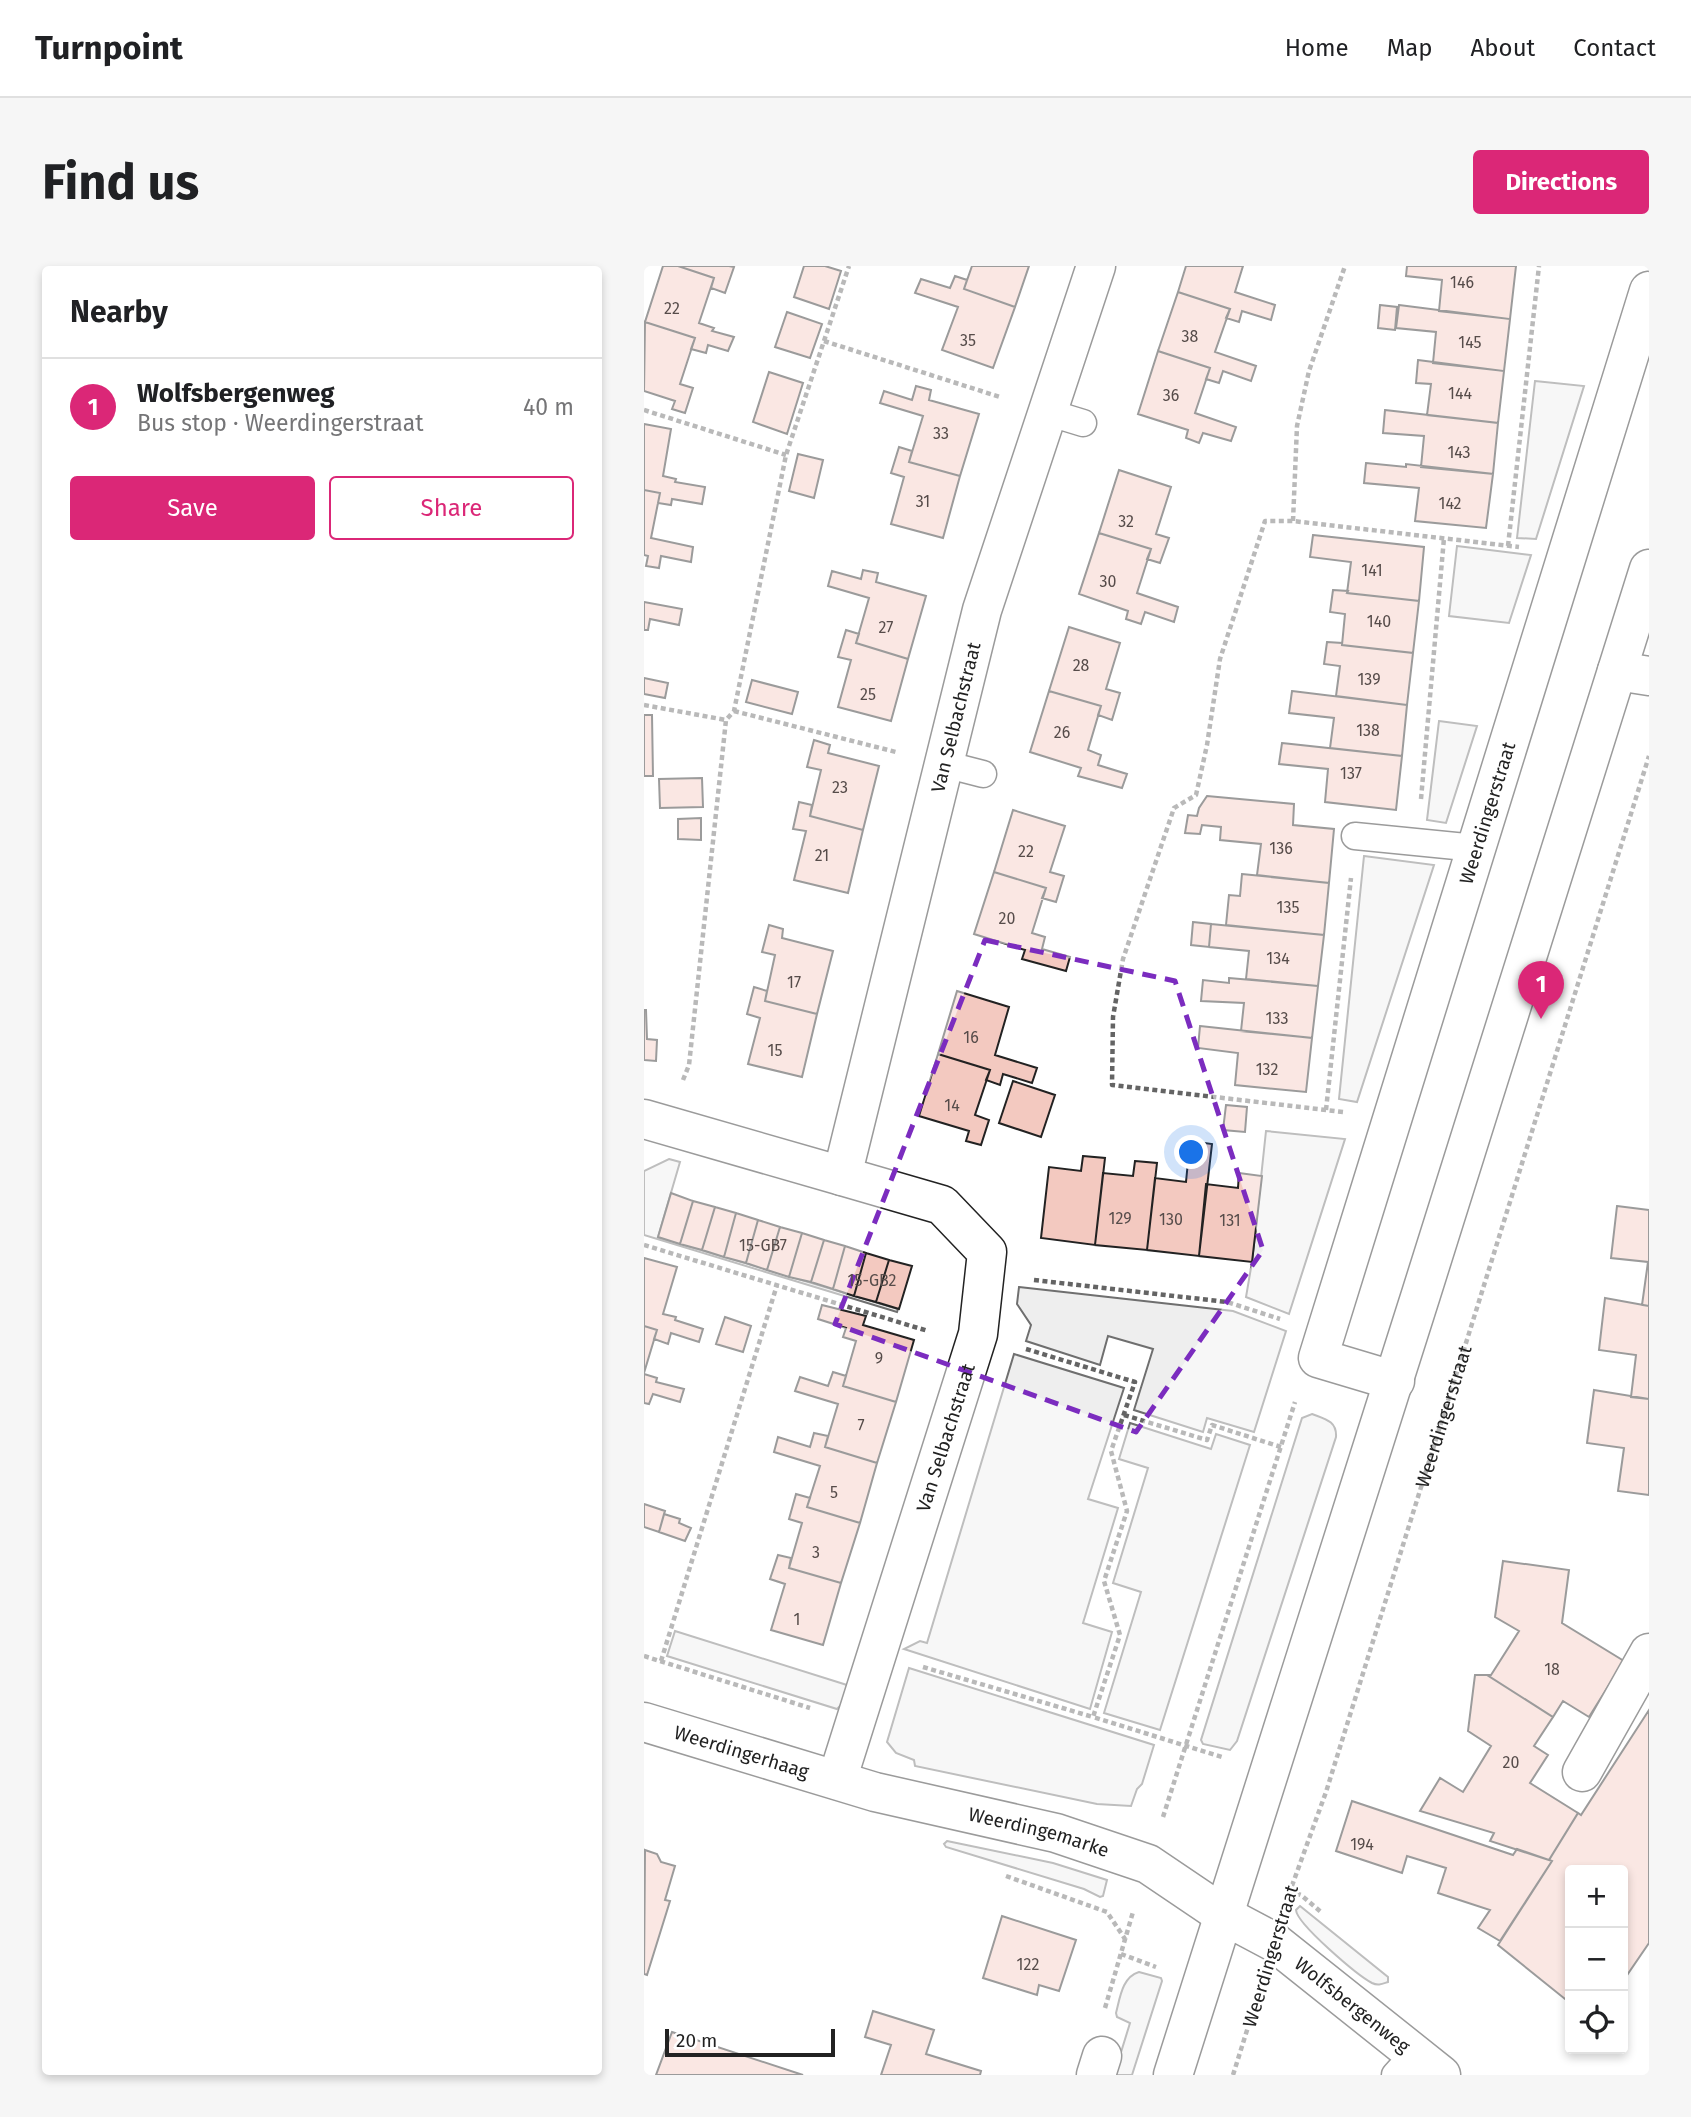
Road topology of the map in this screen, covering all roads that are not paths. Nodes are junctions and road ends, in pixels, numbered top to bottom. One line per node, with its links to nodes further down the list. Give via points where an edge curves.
1 (1096, 266): 3 (street, Van Selbachstraat)
2 (1649, 291): 10 (street, Weerdingerstraat)
3 (1047, 412): 4 (lane); 7 (street, Van Selbachstraat, via 982,610)
4 (1083, 423)
5 (1649, 569): 6 (street)
6 (1633, 673): 13 (street)
7 (944, 764): 8 (lane); 12 (street, Van Selbachstraat)
8 (983, 774)
9 (1355, 836): 10 (lane)
10 (1476, 848): 13 (street, Weerdingerstraat, via 1322,1346)
11 (654, 1121): 12 (street, Van Selbachstraat)
12 (842, 1177): 17 (street, Van Selbachstraat, via 942,1205 987,1252 976,1340)
13 (1395, 1381): 18 (street)
14 (1649, 1653): 16 (street)
15 (644, 1722): 17 (street, Weerdingerhaag)
16 (1582, 1772)
17 (837, 1780): 18 (street, Weerdingemarke, via 1056,1833 1148,1864)
18 (1224, 1916): 19 (street, Wolfsbergenweg, via 1274,1942); 20 (street)
19 (1417, 2068)
20 (1172, 2075)

